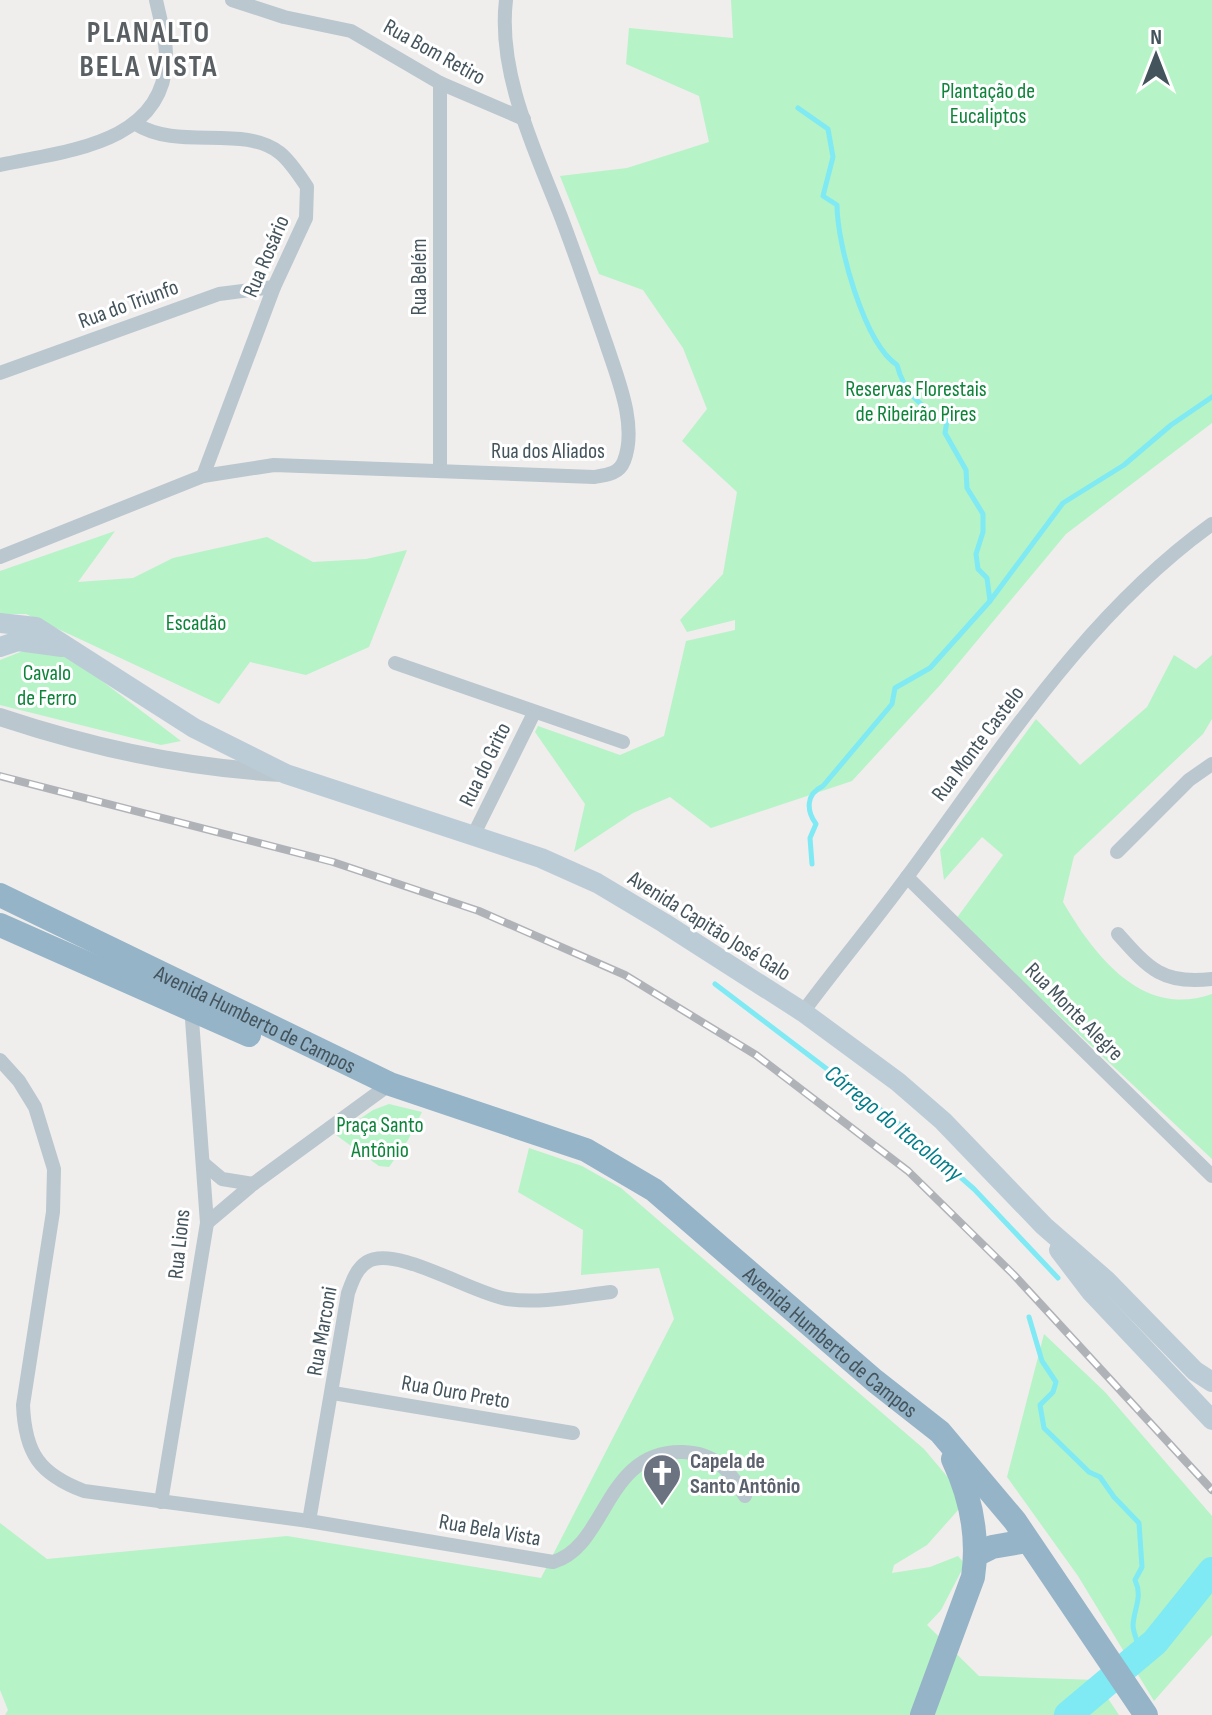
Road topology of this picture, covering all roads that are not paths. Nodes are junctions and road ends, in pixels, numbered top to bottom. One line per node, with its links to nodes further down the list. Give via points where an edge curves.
1 (156, 0): 6 (street, via 166,60 161,86)
2 (232, 0): 4 (street, Rua Bom Retiro, via 351,31)
3 (506, 0): 5 (street, Rua dos Aliados, via 508,53)
4 (440, 83): 5 (street, Rua Bom Retiro); 10 (street, Rua Belém)
5 (524, 119): 10 (street, Rua dos Aliados, via 615,369 628,447 614,474 594,477)
6 (136, 124): 7 (street, via 99,142); 8 (street, Rua Rosário, via 171,138 258,142 293,166 307,187 306,218)
7 (0, 165)
8 (274, 287): 9 (street, Rua do Triunfo, via 219,294); 11 (street, Rua Rosário)
9 (0, 373)
10 (440, 470): 11 (street, Rua dos Aliados, via 274,465)
11 (203, 476): 13 (street, Rua dos Aliados)
12 (1212, 524): 25 (street, Rua Monte Castelo, via 1148,577 1022,716)
13 (0, 557)
14 (0, 623): 16 (main road, Avenida Capitão José Galo, via 36,627)
15 (0, 647): 16 (main road, via 33,642)
16 (69, 649): 22 (main road, Avenida Capitão José Galo, via 194,728)
17 (395, 663): 18 (street)
18 (534, 713): 20 (street); 23 (street, Rua do Grito)
19 (0, 717): 22 (street, Avenida Capitão José Galo, via 175,764)
20 (623, 742)
21 (1212, 764): 24 (street)
22 (286, 774): 23 (main road, Avenida Capitão José Galo)
23 (474, 834): 31 (main road, Avenida Capitão José Galo, via 597,883)
24 (1117, 852)
25 (907, 877): 31 (street, Rua Monte Castelo); 35 (street, Rua Monte Alegre)
26 (0, 895): 30 (highway, Avenida Humberto de Campos)
27 (0, 925): 30 (highway, Avenida Humberto de Campos)
28 (1118, 934): 29 (street, via 1145,965 1166,978)
29 (1212, 979)
30 (190, 999): 33 (highway, Avenida Humberto de Campos); 34 (street, Rua Lions)
31 (803, 1012): 38 (main road, Avenida Capitão José Galo, via 943,1121)
32 (0, 1060): 46 (street, Rua Bela Vista, via 35,1107 54,1169 53,1212 23,1405 24,1433 34,1457 56,1480 84,1491)
33 (385, 1089): 36 (street); 43 (highway, Avenida Humberto de Campos, via 586,1150 654,1190)
34 (203, 1163): 36 (street, via 222,1179); 37 (street, Rua Lions)
35 (1212, 1176)
36 (253, 1184): 37 (street)
37 (207, 1223): 46 (street, Rua Lions)
38 (1044, 1226): 40 (main road, Avenida Capitão José Galo); 42 (main road, Avenida Capitão José Galo, via 1091,1292)
39 (611, 1292): 41 (street, Rua Marconi, via 511,1299 490,1296 398,1259 366,1262 348,1293)
40 (1212, 1382)
41 (333, 1393): 44 (street, Rua Ouro Preto); 47 (street, Rua Marconi)
42 (1212, 1420)
43 (940, 1432): 48 (highway, Avenida Humberto de Campos); 49 (highway, Avenida Humberto de Campos, via 963,1479)
44 (573, 1433)
45 (745, 1496): 47 (street, Rua Bela Vista, via 728,1468 713,1458 672,1452 652,1458 626,1475 574,1550 553,1562)
46 (161, 1502): 47 (street, Rua Bela Vista)
47 (309, 1521)
48 (1027, 1541): 49 (highway); 51 (highway, Avenida Humberto de Campos)
49 (976, 1555): 50 (highway, Avenida Humberto de Campos, via 973,1577)
50 (922, 1715)
51 (1146, 1715)

